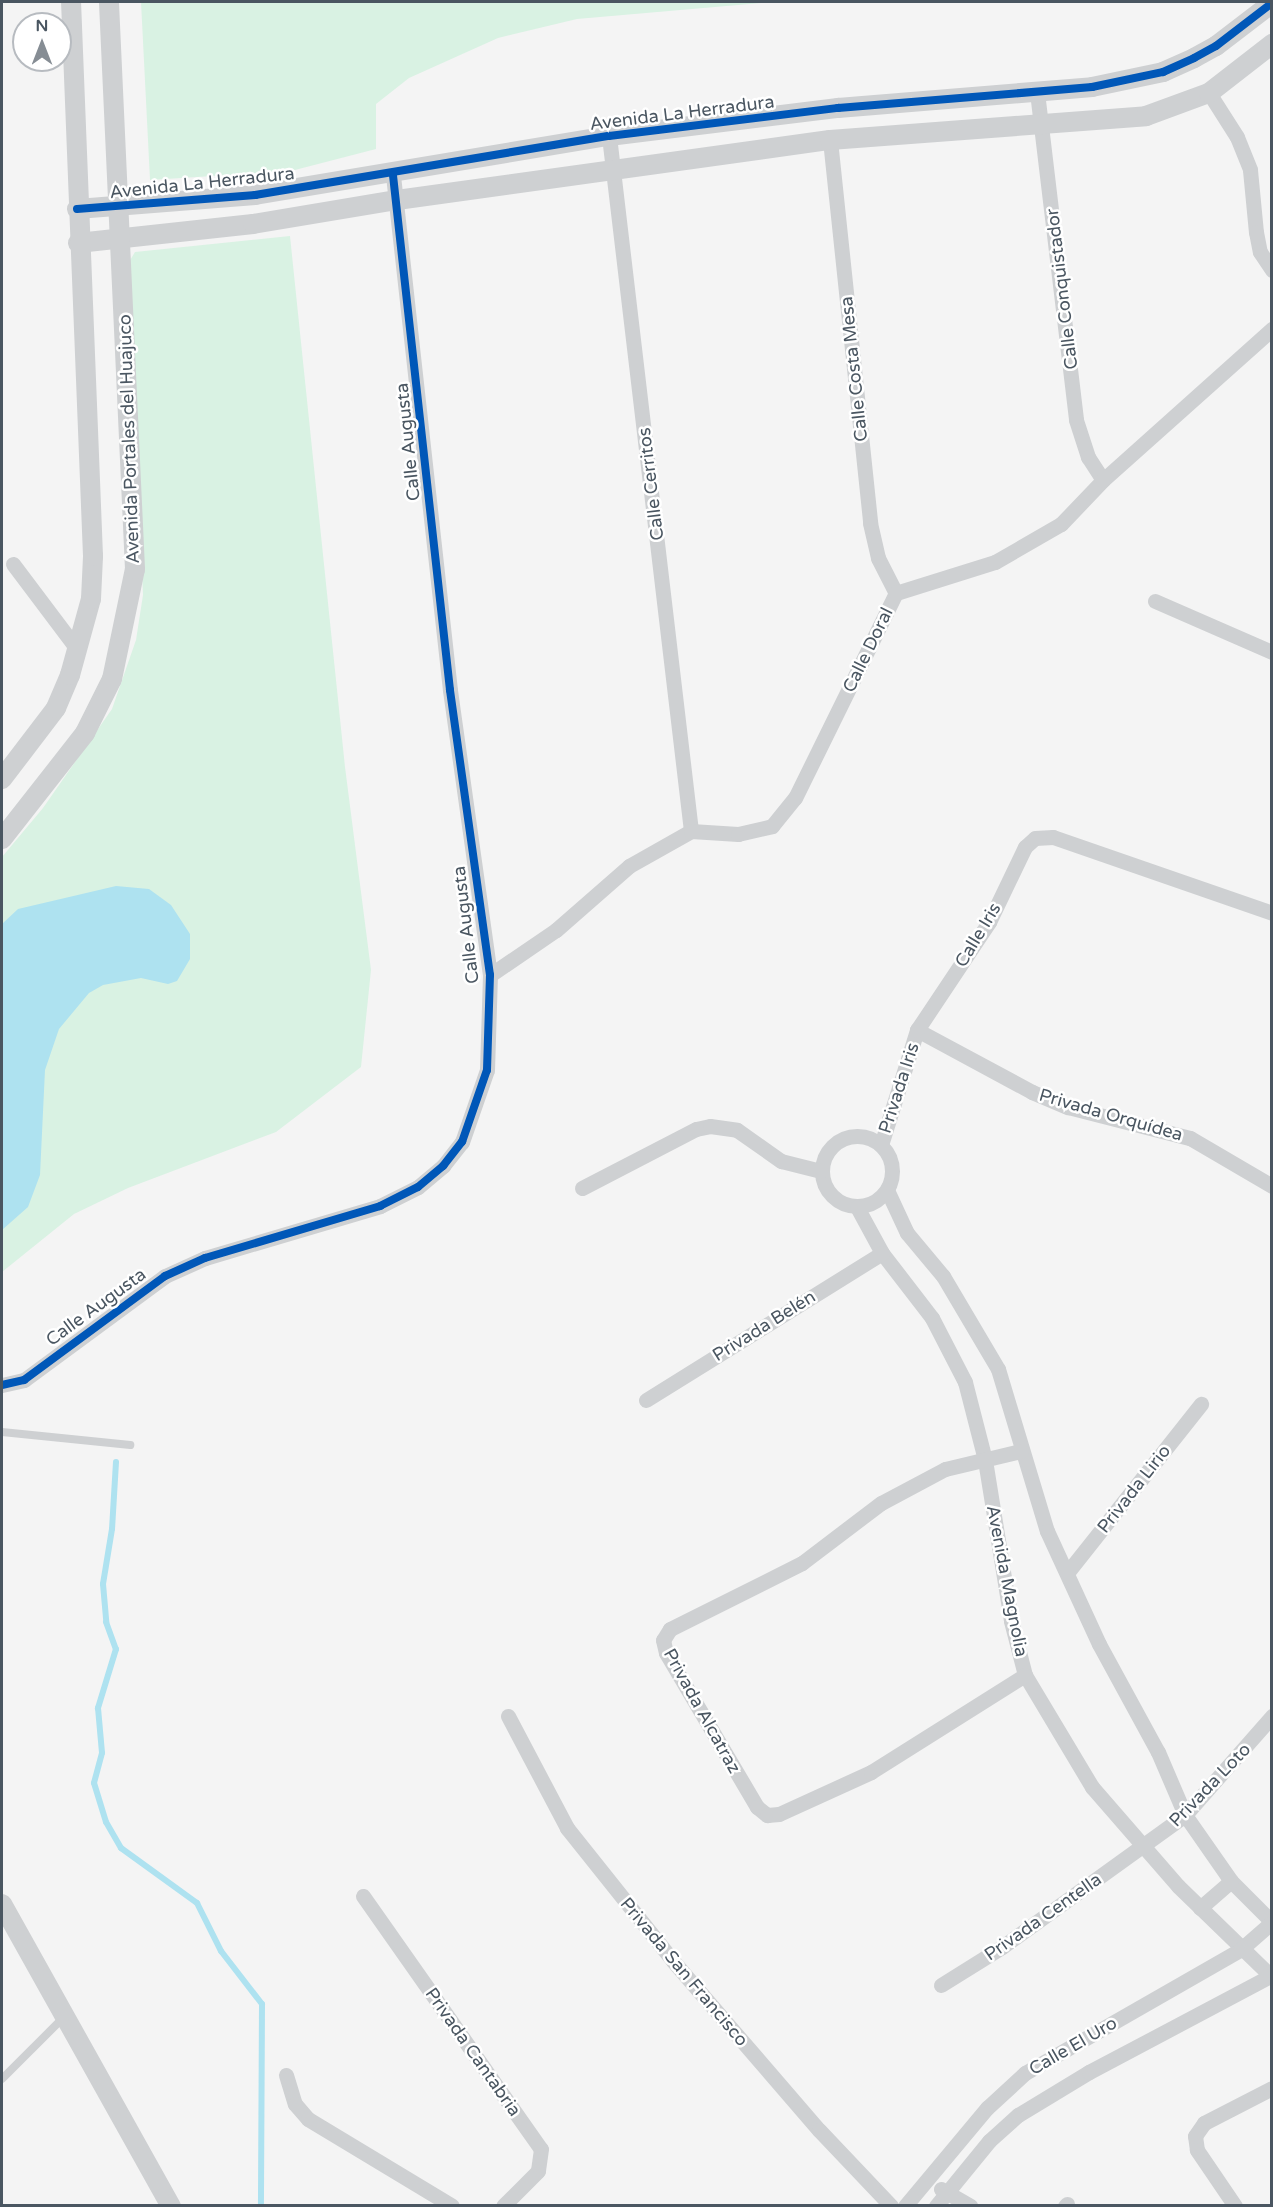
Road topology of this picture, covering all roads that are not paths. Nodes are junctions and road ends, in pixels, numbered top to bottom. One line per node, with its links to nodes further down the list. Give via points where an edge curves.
1 (71, 2): 14 (street)
2 (109, 2): 13 (street, Avenida Portales del Huajuco)
3 (1272, 3): 5 (street, Avenida La Herradura, via 1216,46 1163,72 1092,87)
4 (1272, 44): 6 (street)
5 (1038, 92): 7 (street, Calle Conquistador); 8 (street, Avenida La Herradura, via 838,108)
6 (1209, 93): 7 (street, via 1146,116); 17 (street, via 1237,137 1250,170 1260,252)
7 (1042, 125): 9 (street); 19 (street, Calle Conquistador, via 1076,420 1088,457)
8 (609, 136): 10 (street, Calle Cerritos); 11 (street, Avenida La Herradura)
9 (830, 140): 10 (street); 21 (street, Calle Costa Mesa, via 870,523 878,558)
10 (614, 168): 12 (street); 26 (street, Calle Cerritos)
11 (393, 175): 12 (street, Calle Augusta); 13 (street, Avenida La Herradura, via 255,195)
12 (397, 200): 15 (street, via 253,224); 29 (street, Calle Augusta, via 450,690)
13 (119, 207): 14 (street, Avenida La Herradura); 15 (street, Avenida Portales del Huajuco)
14 (77, 209): 16 (street)
15 (122, 239): 16 (street); 27 (street, Avenida Portales del Huajuco, via 135,569 128,619 112,679 85,733)
16 (78, 243): 23 (street, via 93,556 91,599)
17 (1272, 270)
18 (1272, 329): 19 (street, Calle Doral)
19 (1103, 480): 21 (street, Calle Doral, via 1062,524 1030,544 995,562)
20 (13, 564): 23 (street)
21 (896, 593): 26 (street, Calle Doral, via 784,814 772,826 759,831)
22 (1155, 601): 24 (street)
23 (77, 649): 25 (street, via 56,708)
24 (1272, 652)
25 (2, 779)
26 (691, 831): 29 (street, Calle Doral, via 628,866 556,930)
27 (2, 839)
28 (1272, 914): 30 (street, Calle Iris, via 1053,837 1035,838 1026,847 990,922)
29 (490, 975): 38 (street, Calle Augusta, via 487,1070 462,1142 435,1173 418,1187 380,1206 205,1258 165,1276 24,1380)
30 (918, 1030): 31 (street, Privada Iris); 33 (street, Privada Orquídea, via 1032,1092 1068,1107 1190,1138)
31 (881, 1145): 32 (street, via 865,1137 846,1137 828,1150); 35 (street, via 893,1166)
32 (821, 1171): 34 (street, via 781,1161 737,1130 710,1126 696,1129); 36 (street, via 823,1182 836,1200)
33 (1272, 1186)
34 (582, 1188)
35 (887, 1190): 36 (street, via 874,1202); 43 (street, via 907,1233 943,1276 998,1369)
36 (857, 1207): 37 (street, Avenida Magnolia)
37 (882, 1253): 39 (street, Privada Belén); 44 (street, Avenida Magnolia, via 932,1318 965,1382)
38 (2, 1385)
39 (646, 1400)
40 (1201, 1404): 45 (street, Privada Lirio)
41 (2, 1432): 42 (lane)
42 (130, 1445)
43 (1020, 1451): 44 (street, Privada Alcatraz); 45 (street, via 1047,1531)
44 (984, 1460): 46 (street, Avenida Magnolia, via 1011,1621); 46 (street, Privada Alcatraz, via 945,1469 881,1503 802,1563 670,1629 665,1633 664,1647 757,1808 767,1815 779,1814 871,1772)
45 (1067, 1574): 49 (street, via 1099,1644 1158,1752)
46 (1025, 1675): 50 (street, Avenida Magnolia, via 1092,1787)
47 (508, 1716): 68 (street, Privada San Francisco, via 567,1828 611,1885 819,2130)
48 (1272, 1716): 49 (street, Privada Loto)
49 (1185, 1815): 50 (street, Privada Loto); 51 (street)
50 (1143, 1847): 54 (street, Avenida Magnolia); 58 (street, Privada Centella, via 1002,1947)
51 (1231, 1881): 54 (street); 55 (street)
52 (363, 1896): 67 (street, Privada Cantabria, via 541,2149 538,2171)
53 (2, 1904): 59 (street)
54 (1200, 1908): 56 (street, Avenida Magnolia)
55 (1272, 1922): 56 (street, Calle El Uro)
56 (1240, 1950): 57 (street, Avenida Magnolia); 63 (street, Calle El Uro, via 1025,2073 987,2108)
57 (1271, 1976): 64 (street, Calle El Uro, via 1089,2072 1018,2115 990,2141)
58 (941, 1985)
59 (63, 2018): 61 (lane); 65 (street)
60 (286, 2075): 66 (street, via 295,2104 308,2119)
61 (2, 2079)
62 (1272, 2088): 72 (street, via 1204,2123 1195,2136 1197,2150)
63 (927, 2181): 64 (street); 69 (street, Calle El Uro)
64 (948, 2193): 70 (street, Calle El Uro); 71 (street)
65 (171, 2205)
66 (452, 2205)
67 (502, 2205)
68 (891, 2205)
69 (905, 2205)
70 (936, 2205)
71 (970, 2205)
72 (1235, 2205)

